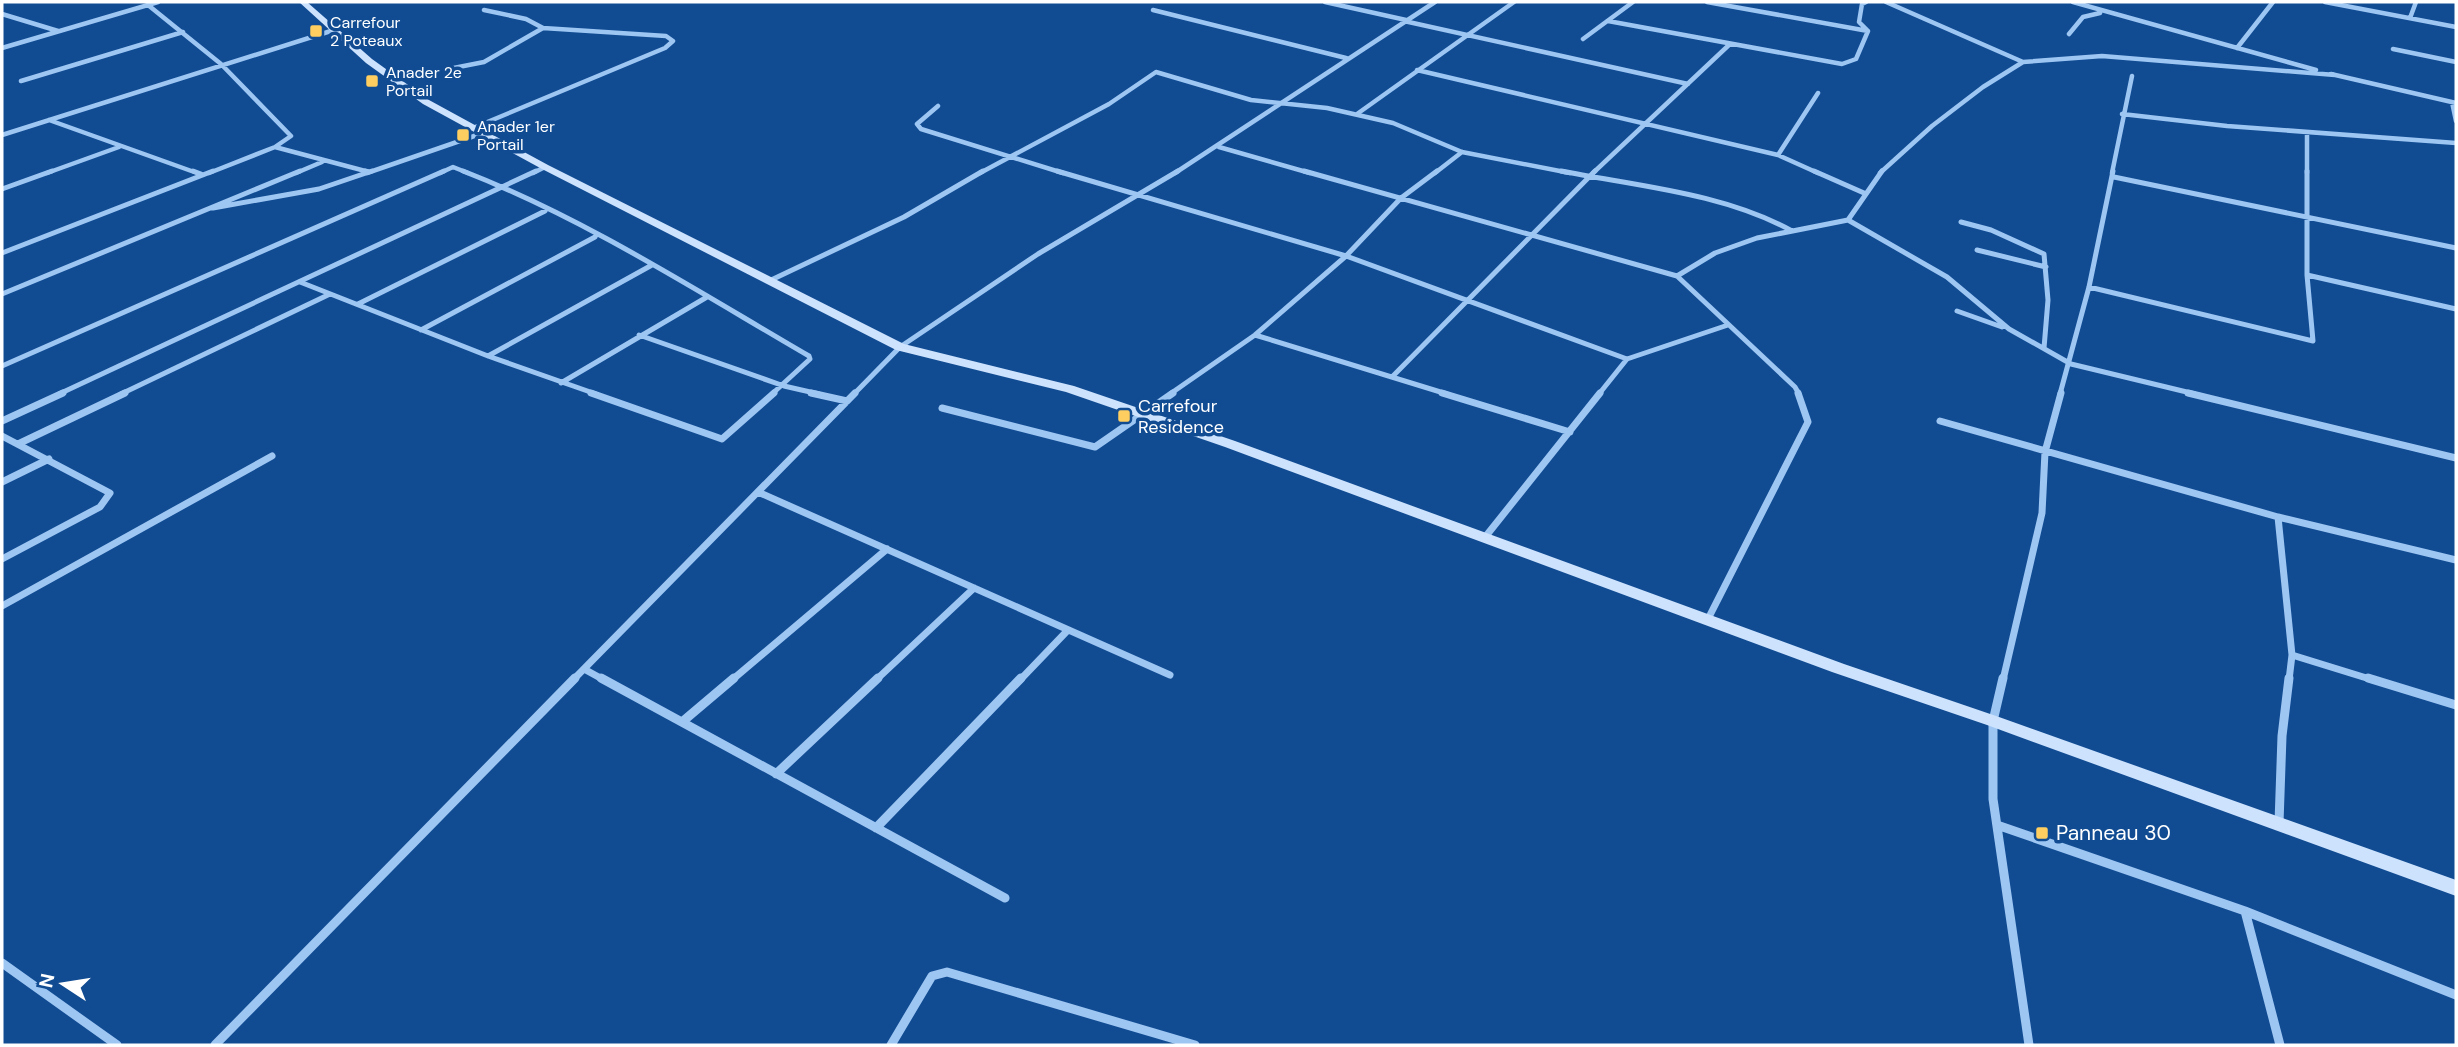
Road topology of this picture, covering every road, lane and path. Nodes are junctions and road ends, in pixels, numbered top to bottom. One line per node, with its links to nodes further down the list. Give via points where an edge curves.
1 (158, 2): 14 (street)
2 (303, 2): 24 (street)
3 (1325, 2): 21 (street)
4 (1435, 2): 21 (street)
5 (1514, 2): 29 (street)
6 (1633, 2): 20 (street)
7 (1707, 2): 26 (street)
8 (1866, 2): 26 (street, via 1859,22)
9 (1886, 2): 36 (street)
10 (2073, 2): 17 (street)
11 (2273, 2): 33 (street)
12 (2325, 2): 19 (street)
13 (2416, 2): 19 (street)
14 (148, 5): 25 (street); 27 (street)
15 (484, 10): 23 (street, via 526,19)
16 (1153, 10): 35 (street)
17 (2104, 13): 28 (street, via 2083,17); 33 (street)
18 (2, 14): 25 (street)
19 (2410, 18): 22 (street)
20 (1608, 20): 30 (street); 31 (street)
21 (1405, 21): 29 (street); 35 (street)
22 (2456, 27)
23 (543, 28): 42 (street, via 484,62); 54 (street, via 666,36 673,41)
24 (334, 30): 38 (street); 42 (street)
25 (58, 31): 32 (street)
26 (1868, 31): 31 (street, via 1856,59 1842,64)
27 (183, 32): 38 (street); 43 (street)
28 (2069, 34)
29 (1465, 35): 39 (street); 44 (street)
30 (1583, 39)
31 (1730, 44): 44 (street)
32 (2, 48)
33 (2237, 48): 40 (street)
34 (2393, 49): 37 (street)
35 (1346, 58): 47 (street)
36 (2023, 62): 40 (street, via 2102,56); 72 (street, via 1932,126)
37 (2456, 62)
38 (221, 64): 51 (street); 59 (street, via 291,136)
39 (1417, 70): 49 (street); 53 (street)
40 (2335, 75): 46 (street)
41 (2132, 76): 50 (street)
42 (393, 80): 54 (street)
43 (20, 81)
44 (1688, 84): 53 (street)
45 (1818, 93): 62 (street)
46 (2454, 102): 52 (street)
47 (1280, 103): 49 (street); 60 (street); 63 (street, via 1251,100 1156,72 1110,104)
48 (938, 106): 63 (street, via 917,124 921,129)
49 (1357, 114): 61 (street, via 1393,123)
50 (2122, 114): 55 (street); 69 (street)
51 (48, 120): 56 (street); 58 (street)
52 (2456, 121)
53 (1648, 122): 62 (street); 68 (street)
54 (478, 130): 65 (street); 66 (street)
55 (2307, 133): 57 (street); 77 (street)
56 (2, 135)
57 (2456, 143)
58 (120, 147): 67 (street); 71 (street)
59 (275, 147): 64 (street); 67 (street)
60 (1219, 147): 73 (street); 74 (street)
61 (1462, 152): 68 (street); 74 (street)
62 (1778, 155): 72 (street)
63 (1009, 156): 73 (street); 91 (street, via 904,217)
64 (322, 162): 66 (street); 75 (street)
65 (545, 167): 70 (street); 91 (street)
66 (370, 172): 75 (street, via 288,197)
67 (201, 174): 85 (street)
68 (1590, 176): 80 (street, via 1763,215); 81 (street)
69 (2114, 177): 77 (street); 93 (street)
70 (502, 186): 76 (street); 92 (street); 111 (street, via 461,168 445,169)
71 (2, 189)
72 (1864, 193): 78 (street)
73 (1138, 196): 86 (street); 106 (street, via 1038,254)
74 (1401, 198): 81 (street); 86 (street)
75 (206, 208): 94 (street)
76 (545, 211): 82 (street); 98 (street)
77 (2308, 217): 83 (street); 89 (street)
78 (1847, 220): 80 (street); 102 (street, via 1947,277)
79 (1961, 222): 88 (street, via 2039,250 2046,257)
80 (1793, 231): 90 (street, via 1715,253)
81 (1533, 236): 90 (street); 97 (street)
82 (595, 237): 87 (street); 103 (street)
83 (2456, 248)
84 (1977, 250): 88 (street)
85 (2, 253)
86 (1346, 256): 97 (street); 105 (street)
87 (652, 265): 96 (street); 108 (street)
88 (2046, 267): 107 (street)
89 (2307, 275): 93 (street, via 2311,342); 99 (street)
90 (1677, 276): 101 (street)
91 (769, 281): 106 (street)
92 (300, 282): 95 (street); 118 (street)
93 (2089, 287): 110 (street)
94 (2, 294)
95 (330, 294): 98 (street); 122 (street)
96 (707, 297): 104 (street); 114 (street, via 809,356 808,364)
97 (1470, 301): 109 (street); 112 (street)
98 (358, 304): 103 (street)
99 (2456, 309)
100 (1957, 311): 102 (street)
101 (1728, 325): 109 (street); 136 (street, via 1795,387 1808,422)
102 (2009, 329): 107 (street)
103 (421, 330): 108 (street)
104 (639, 335): 113 (street); 114 (street)
105 (1255, 335): 112 (street); 117 (street)
106 (900, 347): 115 (street); 117 (street, via 1020,374)
107 (2044, 348): 110 (street)
108 (488, 356): 113 (street)
109 (1627, 359): 120 (street)
110 (2071, 364): 123 (street); 125 (street)
111 (2, 366)
112 (1392, 377): 120 (street)
113 (561, 383): 114 (street, via 722,439)
114 (784, 386): 115 (street)
115 (847, 401): 128 (street)
116 (942, 408): 117 (street, via 1095,447)
117 (1141, 414): 130 (street)
118 (2, 421)
119 (1940, 421): 123 (street)
120 (1570, 432): 130 (street)
121 (2, 436): 122 (street)
122 (18, 444): 126 (street)
123 (2045, 453): 129 (street); 142 (street, via 2042,513)
124 (272, 456): 135 (street)
125 (2456, 458)
126 (48, 459): 127 (street); 132 (street, via 110,493 108,500)
127 (2, 482)
128 (758, 492): 131 (street); 139 (street)
129 (2278, 517): 133 (street); 138 (street)
130 (1486, 536): 136 (street)
131 (887, 550): 134 (street); 143 (street)
132 (2, 559)
133 (2456, 560)
134 (974, 588): 137 (street); 144 (street)
135 (2, 606)
136 (1708, 619): 142 (street)
137 (1068, 629): 140 (street); 147 (street)
138 (2292, 655): 141 (street); 145 (street, via 2282,736)
139 (584, 669): 143 (street); 154 (street)
140 (1170, 675)
141 (2456, 705)
142 (1993, 721): 145 (street); 146 (street)
143 (682, 722): 144 (street)
144 (776, 774): 147 (street)
145 (2279, 823): 148 (street)
146 (1997, 825): 150 (street); 157 (street)
147 (876, 828): 149 (street)
148 (2456, 888)
149 (1005, 898)
150 (2245, 911): 152 (street); 158 (street)
151 (2, 963): 153 (street)
152 (2456, 995)
153 (117, 1045)
154 (215, 1045)
155 (891, 1045): 156 (street, via 932,976 947,972)
156 (1195, 1045)
157 (2029, 1045)
158 (2280, 1045)

